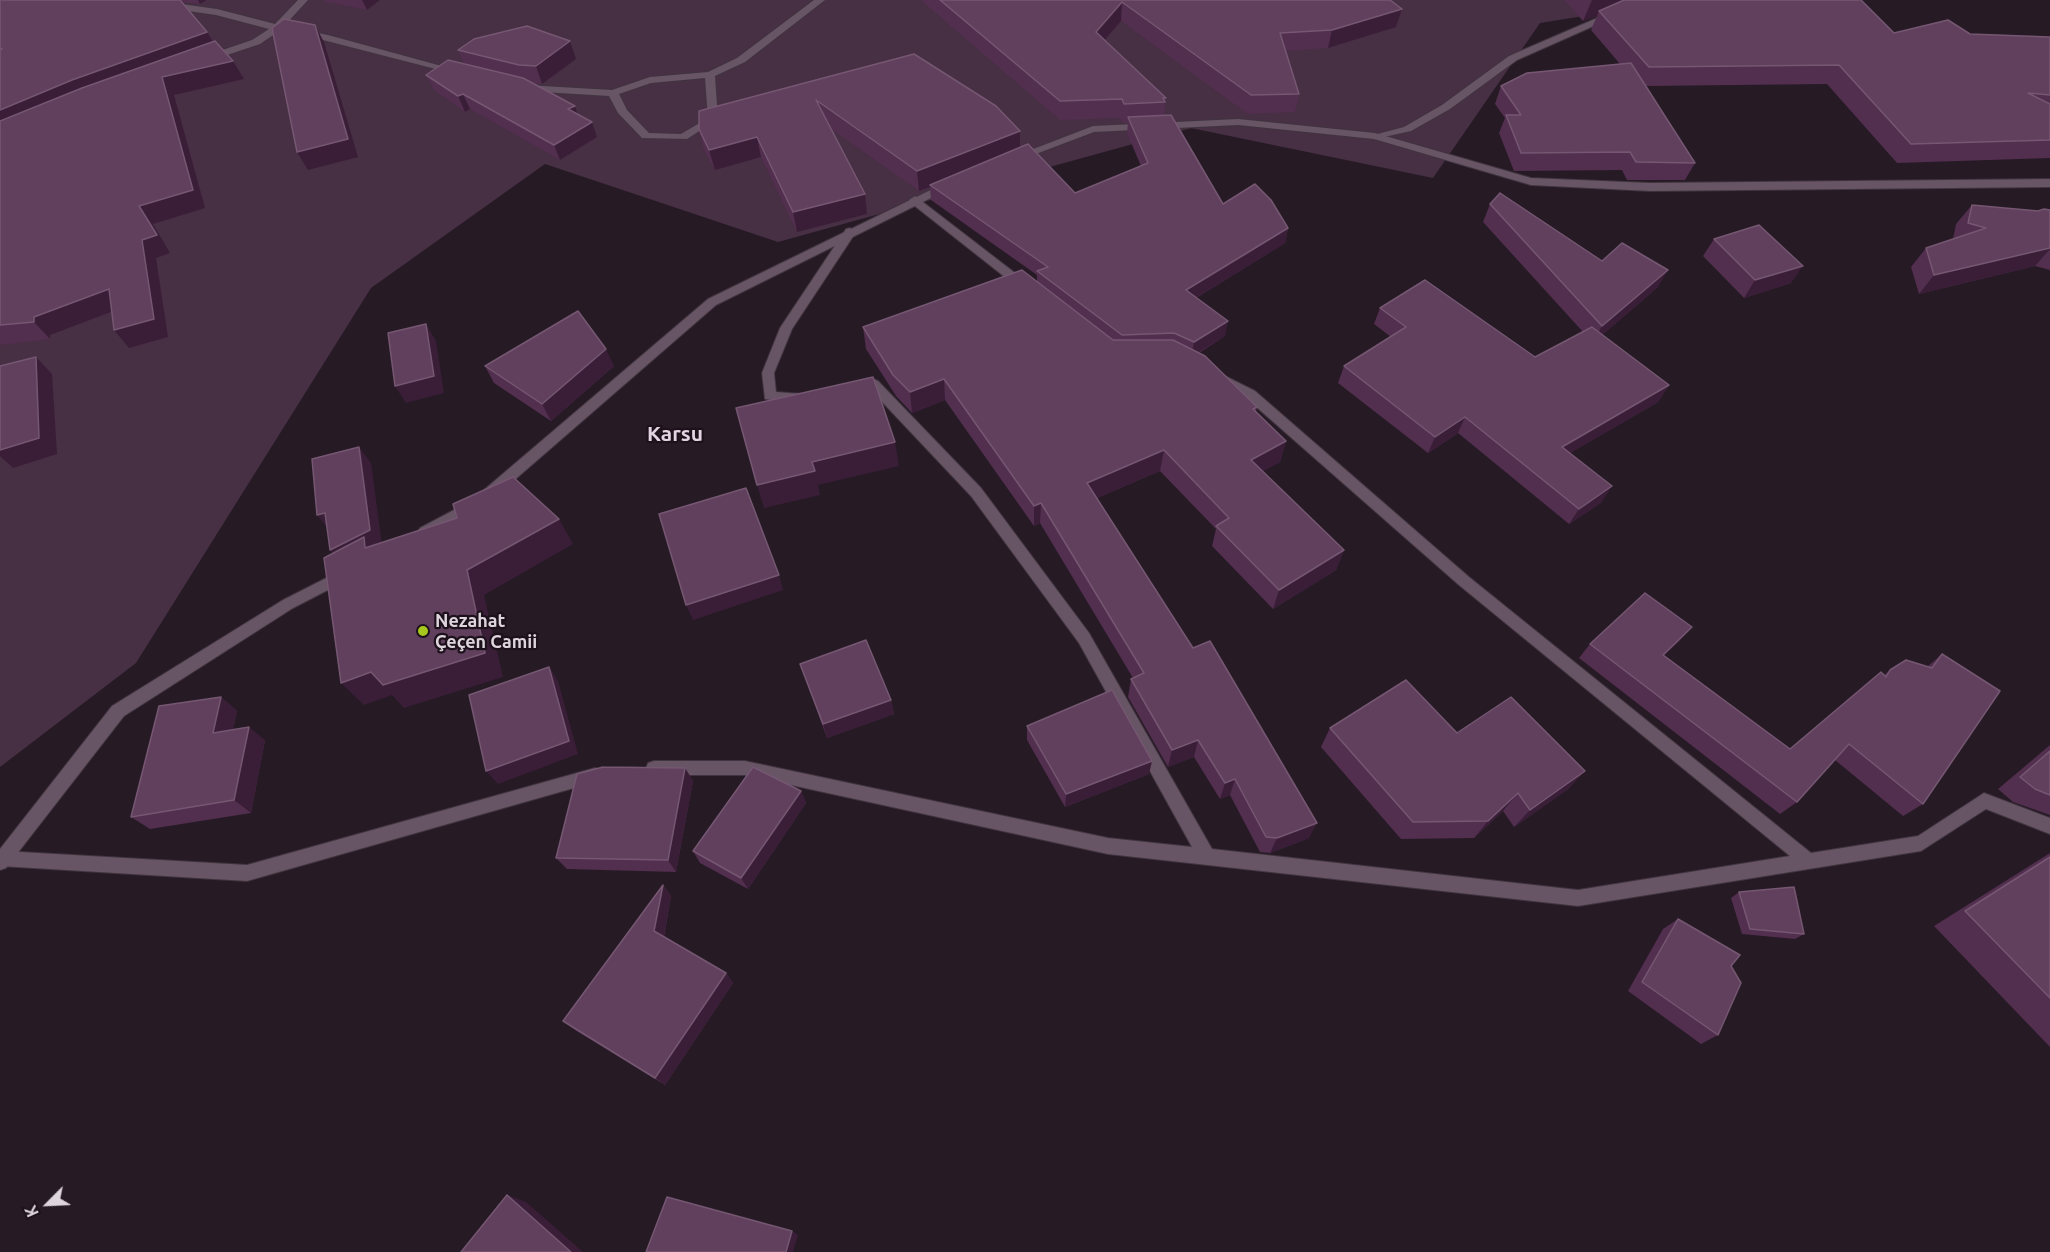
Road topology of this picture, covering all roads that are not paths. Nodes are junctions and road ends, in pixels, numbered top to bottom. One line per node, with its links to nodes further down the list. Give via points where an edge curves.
1 (132, 0): 5 (street, via 217,12)
2 (303, 0): 5 (street)
3 (819, 0): 8 (street, via 741,60)
4 (1628, 11): 11 (street, via 1513,58 1407,129)
5 (277, 28): 6 (street, via 256,42); 7 (street)
6 (201, 61)
7 (470, 75)
8 (710, 75): 10 (street, via 650,80); 10 (street, via 713,119 684,137 646,136 622,111)
9 (514, 85): 10 (street)
10 (614, 93)
11 (1375, 136): 12 (street, via 1238,123 1093,129); 14 (street, via 1531,181 1650,188)
12 (999, 164)
13 (957, 181): 15 (street)
14 (2050, 183)
15 (915, 200): 16 (street); 17 (street)
16 (850, 232): 20 (street, via 786,328 768,373 770,396); 21 (street, via 711,302 476,505)
17 (1036, 296)
18 (1202, 369): 28 (street, via 1250,394 1464,581)
19 (843, 392): 26 (street, via 873,384 976,492 1084,638)
20 (813, 400)
21 (414, 538)
22 (361, 566): 27 (street, via 288,604 118,711)
23 (632, 768): 26 (street, via 745,768 1108,846)
24 (611, 771): 27 (street, via 247,873)
25 (2050, 826): 28 (street, via 1984,801 1921,843)
26 (1207, 857): 28 (street, via 1578,898)
27 (1, 861)
28 (1810, 862)

